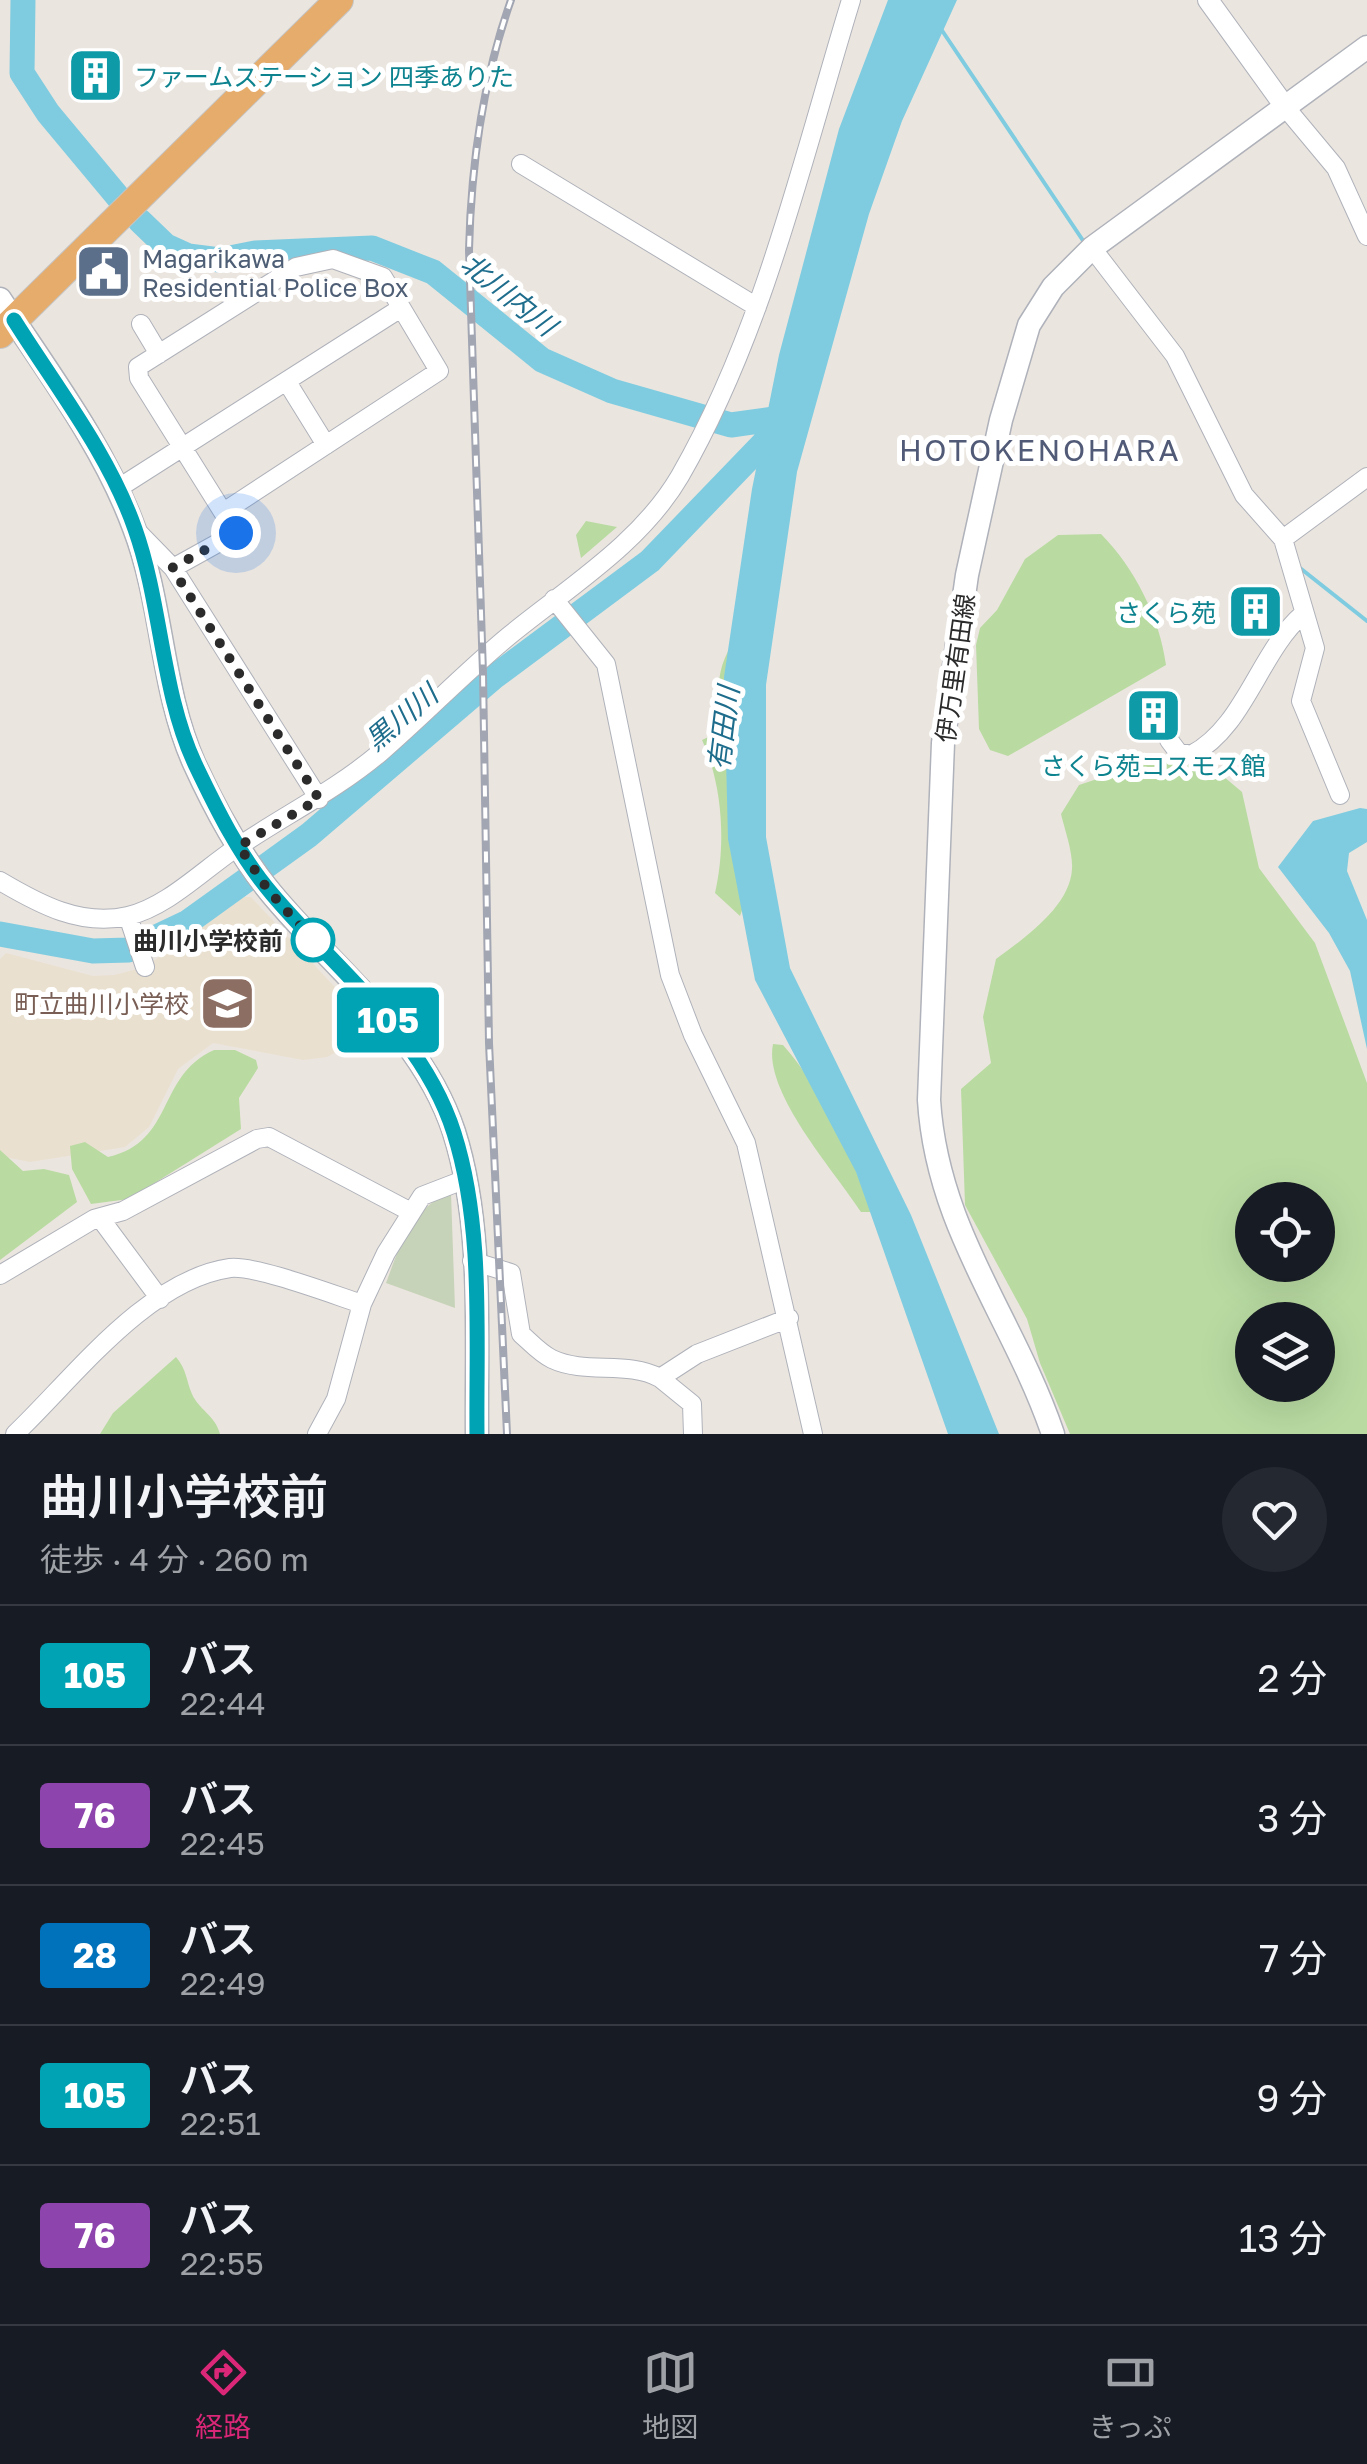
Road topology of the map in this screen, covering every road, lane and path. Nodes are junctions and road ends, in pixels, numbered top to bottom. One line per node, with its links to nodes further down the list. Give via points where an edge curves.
1 (339, 0): 11 (highway)
2 (851, 0): 10 (street)
3 (1208, 0): 5 (street)
4 (1367, 46): 5 (main road, 伊万里有田線)
5 (1286, 108): 7 (street, via 1336,168); 8 (main road, 伊万里有田線)
6 (522, 164): 10 (street)
7 (1367, 236)
8 (1092, 248): 21 (street, via 1175,356 1244,495); 47 (main road, 伊万里有田線, via 1029,325 967,575 943,743 929,1100 932,1144 951,1216)
9 (401, 308): 13 (street, via 383,277 332,259 296,267); 14 (street); 15 (street, via 439,371)
10 (757, 308): 23 (street, via 680,476 652,516)
11 (5, 317): 18 (main road)
12 (141, 324): 13 (street)
13 (158, 354): 16 (street, via 138,367 139,378)
14 (286, 382): 15 (street); 16 (street)
15 (326, 444): 19 (street)
16 (185, 448): 18 (street); 19 (street)
17 (1367, 477): 21 (street)
18 (118, 489): 20 (main road)
19 (225, 510): 22 (street, via 236,533)
20 (135, 529): 22 (street); 28 (main road, via 193,760)
21 (1282, 540): 24 (street)
22 (172, 568): 27 (street)
23 (555, 602): 27 (street); 39 (street, via 606,664 670,975 746,1143)
24 (1303, 614): 25 (street, via 1204,746 1191,755); 26 (street, via 1315,648 1301,702)
25 (1169, 740)
26 (1340, 795)
27 (319, 799): 28 (street)
28 (239, 846): 30 (street, via 158,903); 32 (main road, via 268,890 414,1054 454,1130)
29 (0, 881): 30 (street, via 54,910 84,918)
30 (128, 916): 31 (street)
31 (146, 967)
32 (466, 1179): 33 (street, via 422,1196); 35 (main road)
33 (411, 1212): 34 (street, via 269,1138 257,1138 123,1212); 38 (street)
34 (100, 1218): 36 (street); 37 (street)
35 (472, 1261): 40 (street, via 511,1273 521,1334 550,1358); 44 (main road)
36 (0, 1275)
37 (160, 1300): 38 (street, via 232,1268); 42 (street)
38 (362, 1304): 43 (street, via 336,1399)
39 (790, 1318): 40 (street, via 697,1354); 46 (street)
40 (660, 1378): 45 (street, via 692,1404)
41 (0, 1423): 42 (street)
42 (11, 1434)
43 (316, 1434)
44 (477, 1434)
45 (693, 1434)
46 (812, 1434)
47 (1054, 1434)

